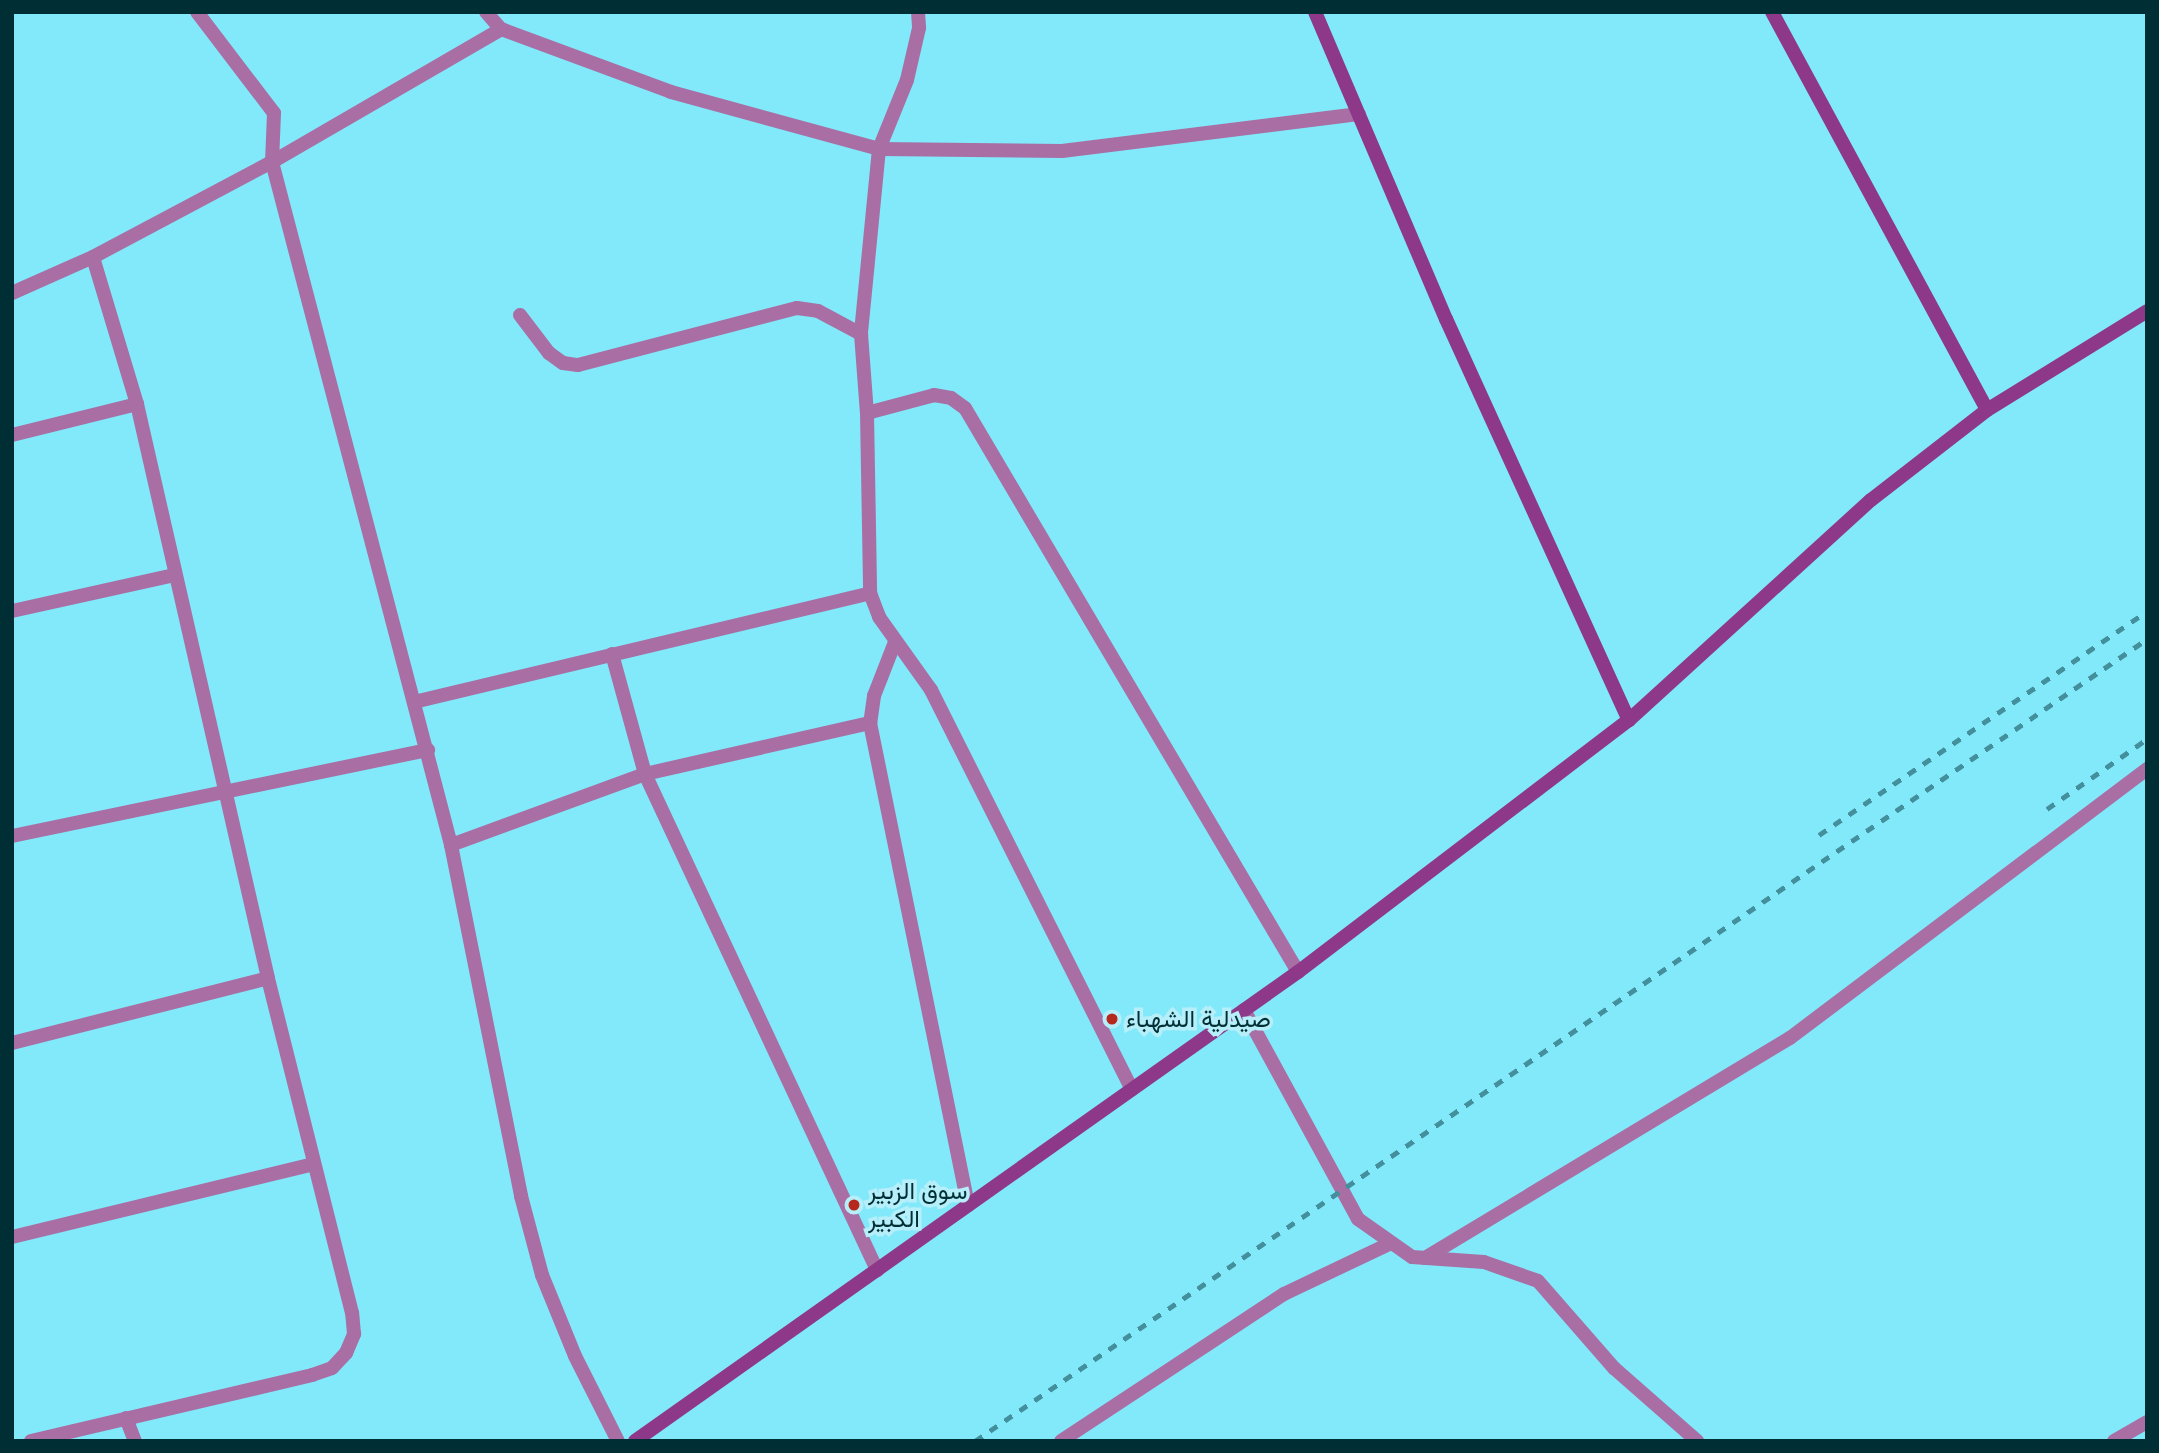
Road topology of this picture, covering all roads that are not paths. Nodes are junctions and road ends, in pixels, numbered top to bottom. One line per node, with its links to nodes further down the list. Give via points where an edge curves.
1 (197, 12): 9 (street, via 274,113)
2 (486, 12): 6 (street)
3 (918, 12): 8 (street, via 919,28 907,79)
4 (1315, 12): 7 (street)
5 (1772, 12): 16 (street)
6 (501, 29): 8 (street, via 671,92); 9 (street)
7 (1359, 114): 8 (street, via 1062,151); 25 (street)
8 (879, 149): 14 (street)
9 (272, 162): 10 (street); 24 (street)
10 (93, 257): 11 (street); 15 (street)
11 (12, 293)
12 (2147, 311): 16 (street)
13 (520, 315): 14 (street, via 549,353 563,363 578,365 797,308 818,311)
14 (861, 334): 17 (street)
15 (137, 404): 18 (street); 19 (street)
16 (1987, 410): 25 (street, via 1871,500)
17 (867, 414): 20 (street); 33 (street, via 934,395 951,398 965,408)
18 (12, 435)
19 (175, 575): 21 (street); 30 (street)
20 (870, 593): 22 (street); 23 (street)
21 (12, 611)
22 (895, 642): 26 (street, via 874,696); 37 (street, via 931,690)
23 (612, 654): 24 (street); 29 (street)
24 (414, 702): 27 (street)
25 (1629, 720): 33 (street)
26 (870, 723): 29 (street); 39 (street)
27 (428, 750): 30 (street); 32 (street)
28 (2147, 769): 42 (street, via 1790,1038)
29 (645, 774): 32 (street); 43 (street)
30 (224, 790): 31 (street); 34 (street)
31 (12, 836)
32 (451, 845): 48 (street, via 521,1196 542,1275 575,1356)
33 (1298, 972): 35 (street)
34 (268, 978): 36 (street); 38 (street)
35 (1244, 1010): 37 (street); 41 (street, via 1358,1219)
36 (12, 1043)
37 (1132, 1089): 39 (street)
38 (313, 1164): 40 (street); 44 (street, via 352,1313 354,1334 346,1353 332,1368 312,1375)
39 (968, 1205): 43 (street)
40 (12, 1237)
41 (1389, 1244): 42 (street, via 1412,1257); 50 (street, via 1284,1294)
42 (1425, 1258): 51 (street, via 1484,1262 1538,1281 1614,1368)
43 (877, 1270): 49 (street)
44 (126, 1418): 46 (street); 47 (street)
45 (2147, 1422): 52 (street)
46 (31, 1441)
47 (135, 1441)
48 (618, 1441)
49 (635, 1441)
50 (1061, 1441)
51 (1697, 1441)
52 (2114, 1441)

